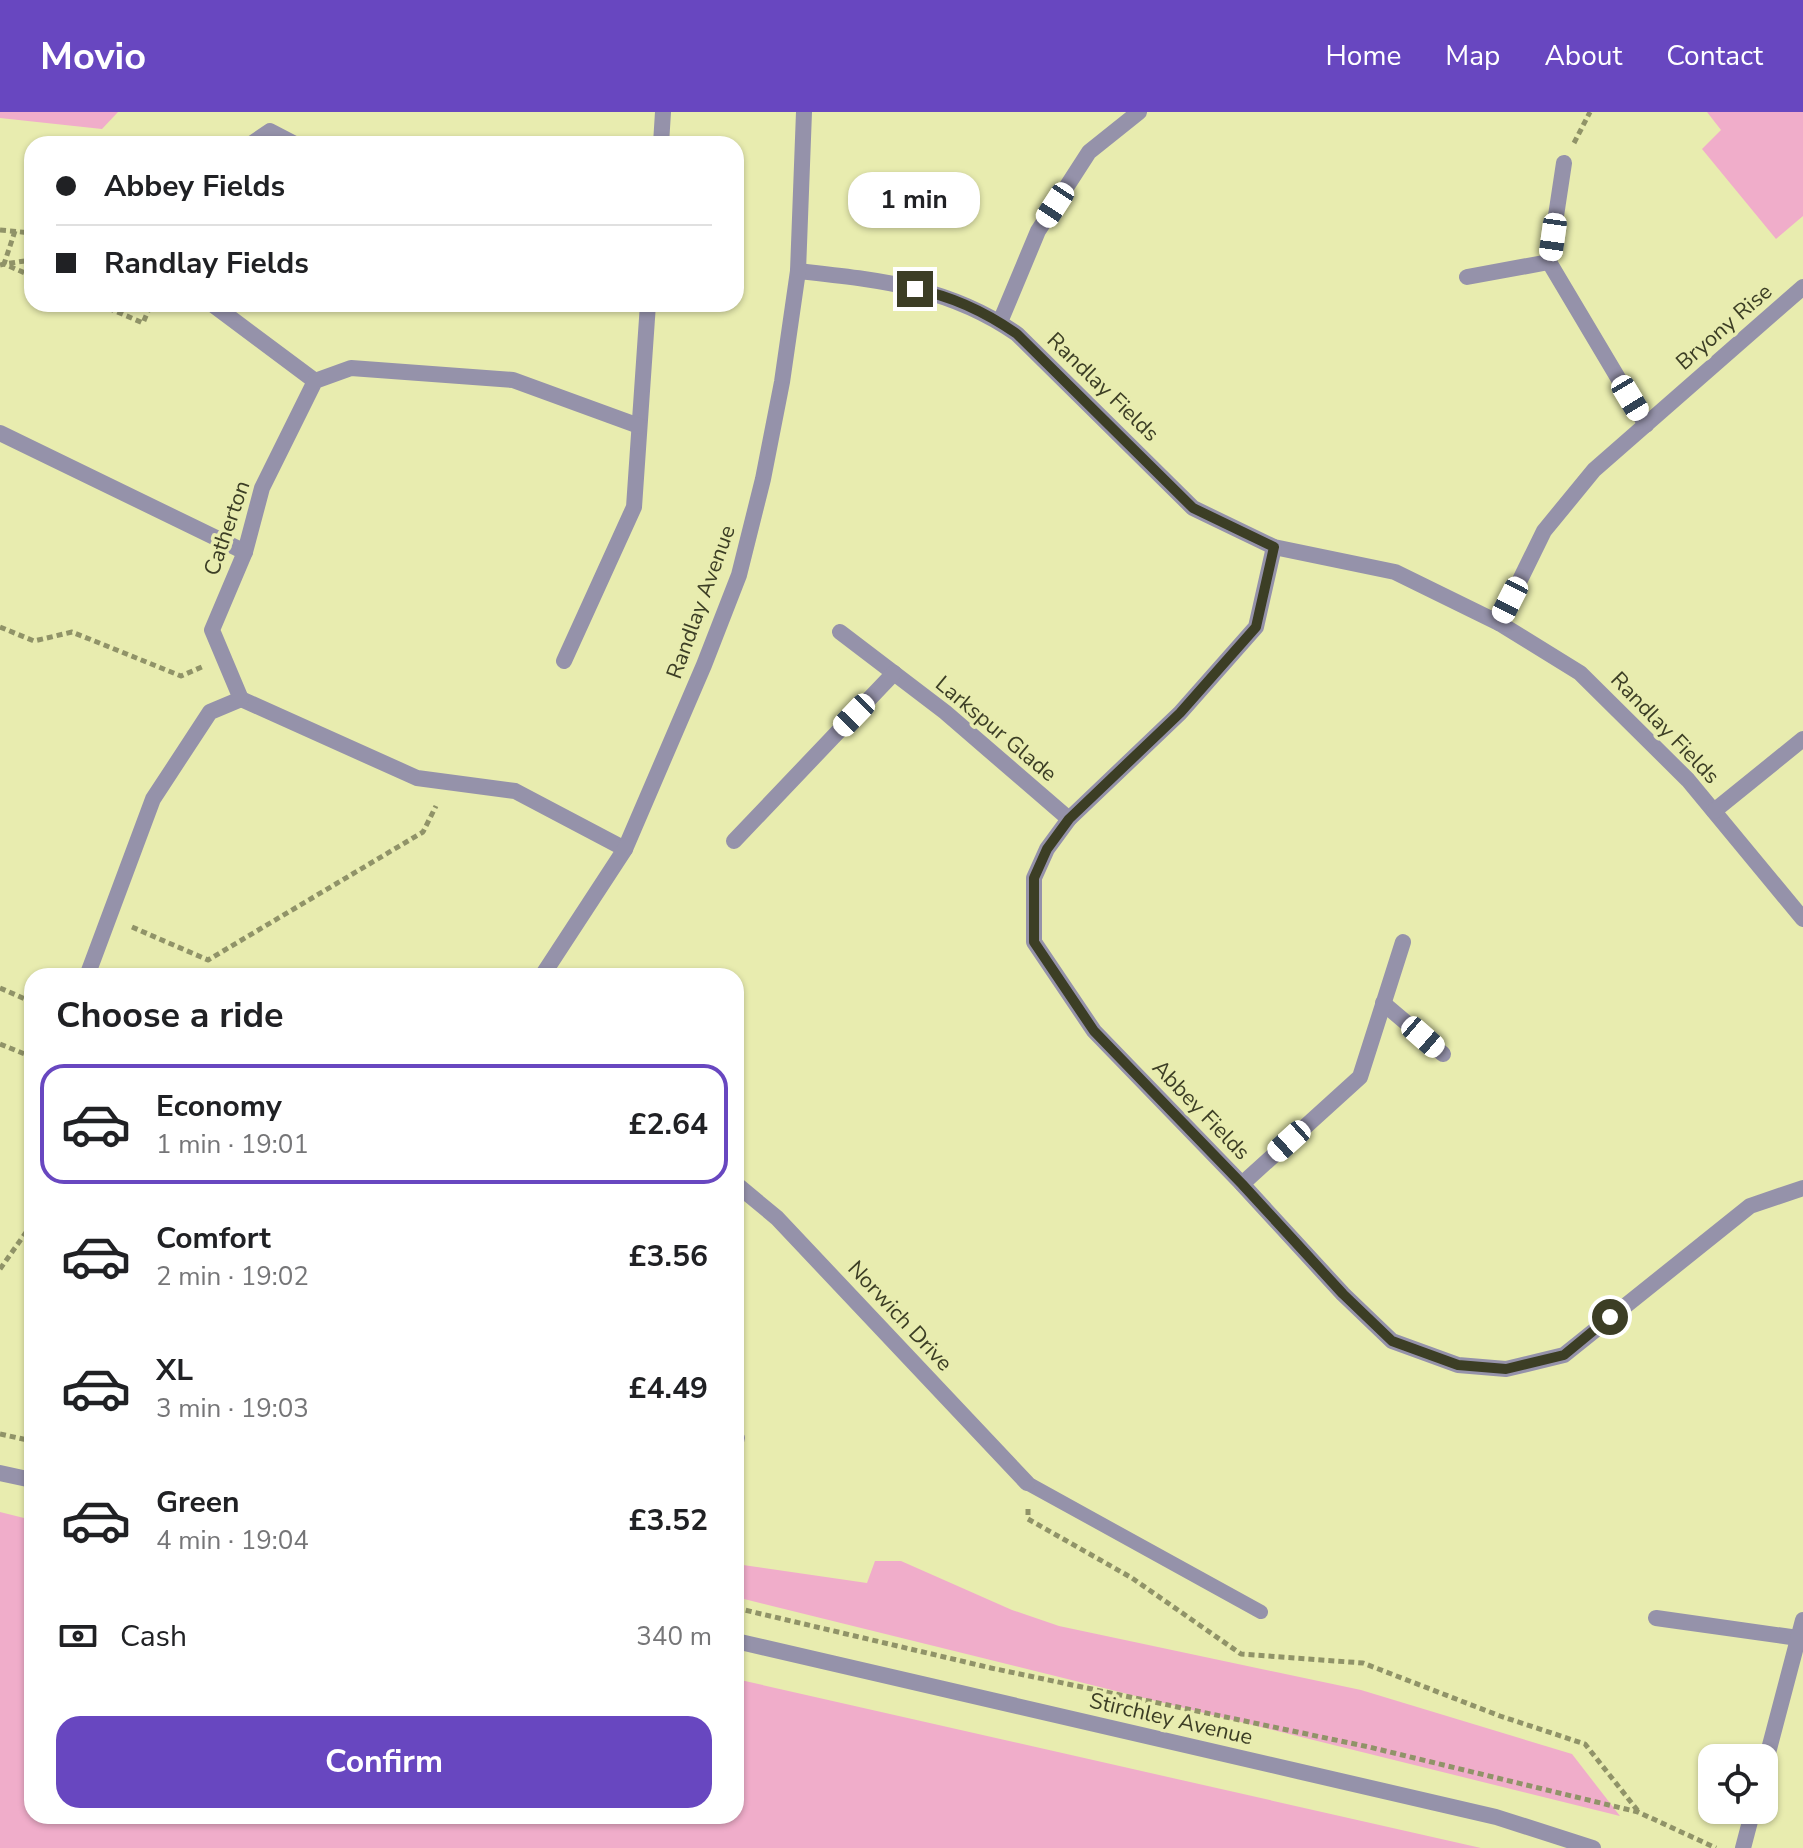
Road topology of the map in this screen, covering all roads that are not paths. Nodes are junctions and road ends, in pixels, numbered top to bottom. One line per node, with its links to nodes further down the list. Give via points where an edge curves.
1 (663, 112): 4 (street)
2 (804, 112): 7 (street, Randlay Avenue)
3 (1139, 112): 12 (street, via 1089,152 1038,231)
4 (662, 136)
5 (1564, 163): 6 (street)
6 (1549, 262): 8 (street); 14 (street)
7 (798, 271): 12 (street, Randlay Fields, via 938,293); 28 (street, Randlay Avenue, via 782,382 739,575)
8 (1467, 277)
9 (1803, 287): 14 (street, Bryony Rise)
10 (223, 312): 13 (street)
11 (647, 312): 15 (street)
12 (1000, 322): 17 (street, Randlay Fields, via 1193,508)
13 (315, 381): 15 (street, via 351,368 513,380); 18 (street, Catherton, via 262,488)
14 (1646, 425): 19 (street, Bryony Rise, via 1594,470 1544,531)
15 (639, 426): 21 (street, via 634,507)
16 (0, 433): 18 (street)
17 (1274, 547): 19 (street, Randlay Fields, via 1395,572); 26 (street, Abbey Fields, via 1256,627 1180,713)
18 (245, 552): 23 (street, Catherton, via 212,630)
19 (1499, 623): 25 (street, Randlay Fields, via 1580,673)
20 (840, 632): 22 (street, Larkspur Glade)
21 (564, 661)
22 (894, 673): 26 (street, Larkspur Glade); 27 (street)
23 (241, 699): 28 (street, via 417,778 515,791); 31 (street, via 210,712 153,799)
24 (1803, 739): 25 (street)
25 (1714, 811): 29 (street, Randlay Fields)
26 (1069, 819): 35 (street, Abbey Fields, via 1034,878 1034,942 1094,1031)
27 (734, 841)
28 (625, 849): 32 (street, Randlay Avenue)
29 (1803, 919)
30 (1403, 942): 33 (street)
31 (90, 968)
32 (547, 968)
33 (1383, 1003): 34 (street); 35 (street, via 1360,1077)
34 (1443, 1054)
35 (1242, 1184): 36 (street, Abbey Fields, via 1392,1341 1458,1365 1506,1369 1564,1355 1750,1206)
36 (1803, 1188)
37 (744, 1191): 40 (street, Norwich Drive, via 777,1218)
38 (0, 1473): 39 (street)
39 (24, 1478)
40 (1027, 1483): 41 (lane)
41 (1261, 1612)
42 (1656, 1618): 44 (street)
43 (1803, 1620): 44 (street)
44 (1798, 1638): 46 (street)
45 (744, 1643): 48 (street, Stirchley Avenue, via 1496,1817)
46 (1770, 1744)
47 (1749, 1824): 49 (street)
48 (1593, 1848)
49 (1743, 1848)

